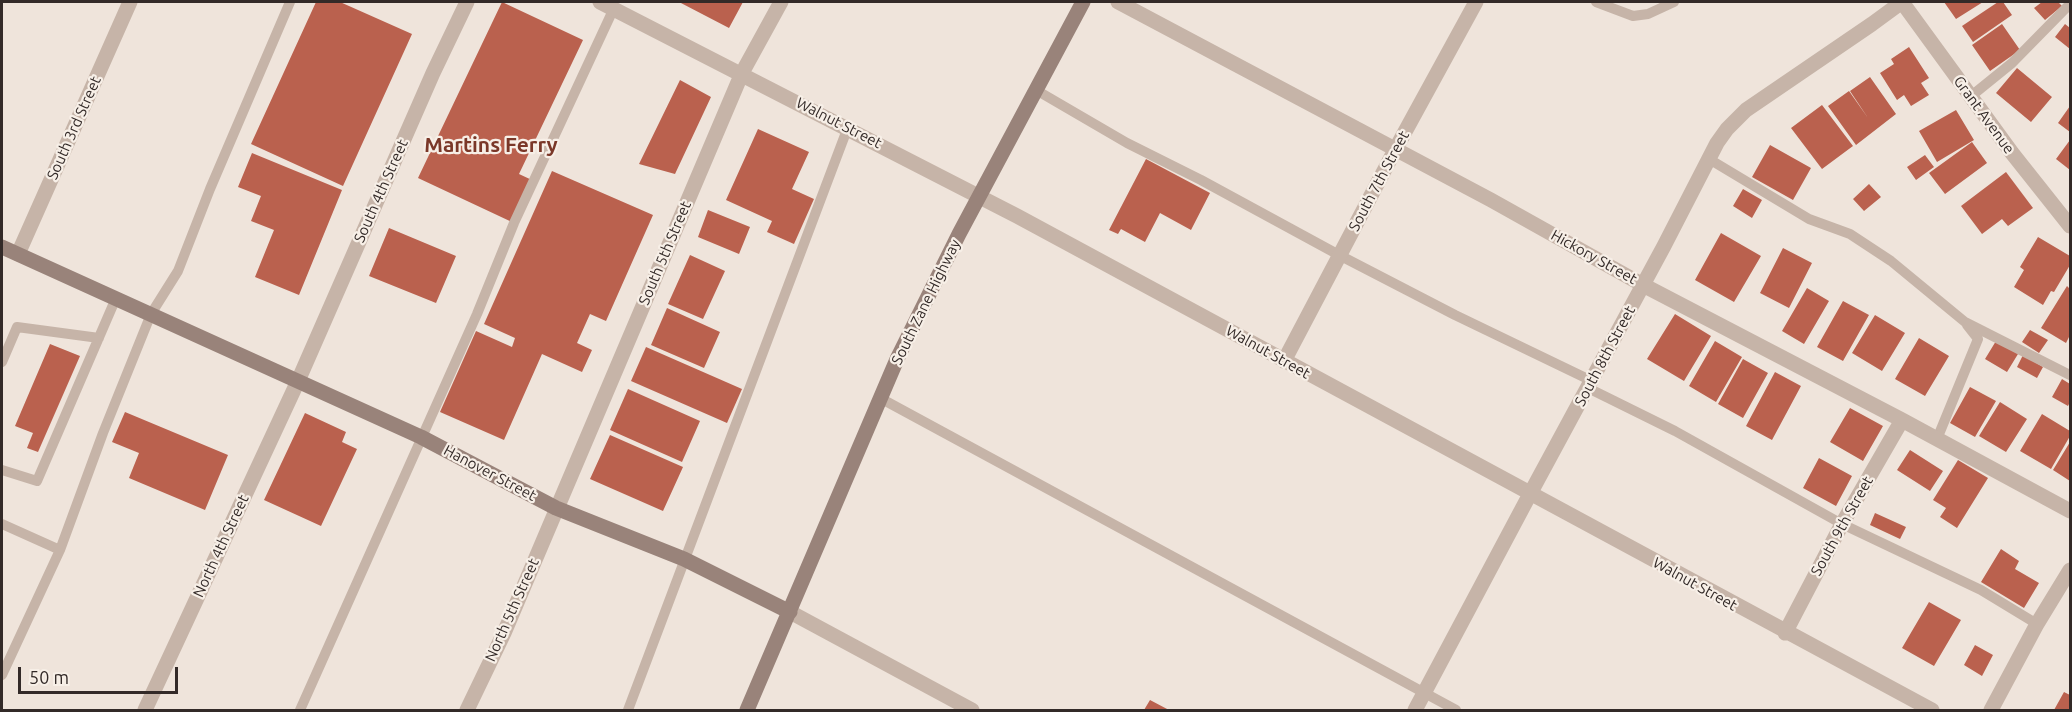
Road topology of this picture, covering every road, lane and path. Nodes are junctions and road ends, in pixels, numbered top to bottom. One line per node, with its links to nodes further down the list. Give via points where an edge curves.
1 (130, 2): 22 (street, South 3rd Street)
2 (290, 2): 26 (lane, via 178,271)
3 (467, 2): 32 (street, South 4th Street)
4 (780, 2): 13 (street, South 5th Street)
5 (1083, 2): 14 (main road, South Zane Highway)
6 (1118, 2): 17 (street, Hickory Street)
7 (1596, 2): 8 (lane, via 1633,16)
8 (1674, 2)
9 (1902, 2): 15 (street, Grant Avenue); 18 (street, South 8th Street, via 1746,110 1727,129)
10 (1472, 3): 17 (street, South 7th Street)
11 (2070, 4): 15 (lane, via 2012,63)
12 (607, 5): 13 (street, Walnut Street); 36 (lane)
13 (742, 73): 16 (street, Walnut Street); 40 (street, South 5th Street)
14 (1036, 90): 19 (main road, South Zane Highway); 23 (lane, via 1127,143)
15 (1970, 97): 20 (street, Grant Avenue)
16 (848, 127): 19 (street, Walnut Street); 45 (lane)
17 (1395, 150): 23 (street, South 7th Street); 24 (street, Hickory Street)
18 (1709, 159): 24 (street, South 8th Street); 27 (lane, via 1809,219 1850,234 1891,261)
19 (980, 196): 29 (street, Walnut Street); 34 (main road, South Zane Highway)
20 (2069, 220)
21 (2, 246): 22 (main road, Hanover Street)
22 (18, 254): 25 (main road, Hanover Street)
23 (1340, 255): 29 (street, South 7th Street); 33 (lane)
24 (1643, 285): 33 (street, South 8th Street); 35 (street, Hickory Street)
25 (116, 298): 26 (main road, Hanover Street); 28 (lane)
26 (151, 314): 32 (main road, Hanover Street); 44 (lane)
27 (1965, 322): 31 (lane); 37 (lane, via 1978,339)
28 (99, 338): 30 (lane, via 17,327); 38 (lane, via 38,482)
29 (1284, 361): 39 (street, Walnut Street)
30 (2, 362)
31 (2070, 375)
32 (298, 381): 36 (main road, Hanover Street); 52 (street, North 4th Street)
33 (1590, 384): 39 (street, South 8th Street); 43 (lane)
34 (880, 398): 47 (main road, South Zane Highway); 51 (lane)
35 (1902, 420): 37 (street, Hickory Street); 43 (street, South 9th Street)
36 (421, 437): 40 (main road, Hanover Street); 53 (lane)
37 (1937, 439): 41 (street, Hickory Street)
38 (2, 470)
39 (1530, 494): 49 (street, Walnut Street); 51 (street, South 8th Street)
40 (556, 508): 45 (main road, Hanover Street); 54 (street, North 5th Street)
41 (2070, 511)
42 (2, 524): 44 (lane)
43 (1842, 524): 48 (lane, via 1981,590); 49 (street, South 9th Street)
44 (60, 550): 50 (lane)
45 (684, 559): 47 (main road, Hanover Street); 55 (lane)
46 (2070, 570): 48 (street)
47 (790, 612): 56 (main road, South Zane Highway); 57 (street, Hanover Street)
48 (2037, 624): 61 (street)
49 (1785, 633): 60 (street, Walnut Street)
50 (2, 675)
51 (1424, 693): 58 (street, South 8th Street); 59 (lane)
52 (145, 711)
53 (300, 711)
54 (467, 711)
55 (628, 711)
56 (747, 711)
57 (972, 711)
58 (1415, 711)
59 (1456, 711)
60 (1932, 711)
61 (1990, 711)

